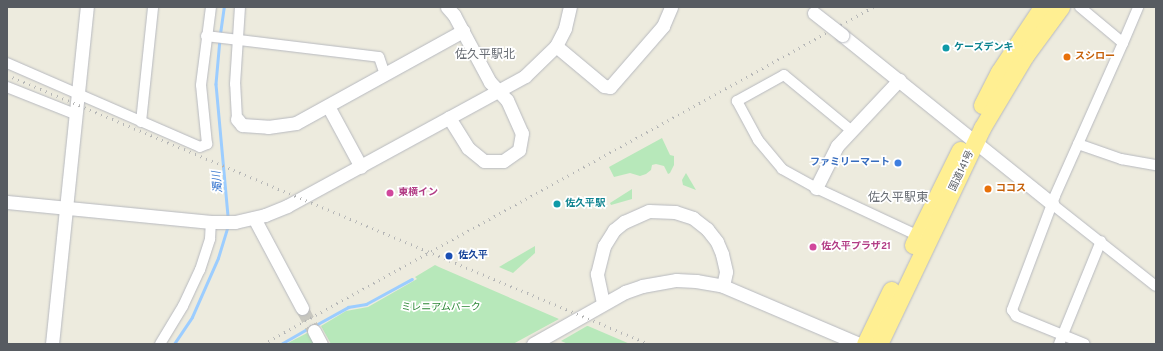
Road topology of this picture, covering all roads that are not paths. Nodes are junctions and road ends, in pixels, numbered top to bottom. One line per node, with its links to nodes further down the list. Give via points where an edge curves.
1 (87, 7): 23 (street)
2 (153, 7): 28 (street)
3 (210, 7): 14 (street)
4 (240, 7): 15 (street)
5 (447, 7): 13 (street)
6 (570, 7): 17 (street, via 565,28)
7 (671, 7): 17 (street, via 663,26 610,87 604,86)
8 (1042, 7): 30 (highway, 国道141号, via 999,72)
9 (1060, 7): 30 (highway, 国道141号)
10 (1080, 7): 16 (street)
11 (1138, 7): 16 (street)
12 (811, 10): 20 (street, bridge)
13 (462, 31): 19 (street); 22 (street)
14 (208, 36): 15 (street); 28 (street, via 201,85 207,144 200,147)
15 (238, 40): 19 (street, via 379,57); 27 (street, via 235,84)
16 (1123, 43): 31 (street)
17 (556, 46): 22 (street, via 530,72)
18 (7, 63): 23 (street)
19 (385, 74): 24 (street)
20 (899, 80): 29 (street); 30 (street)
21 (7, 87): 25 (street)
22 (498, 91): 26 (street); 26 (street, via 507,100 522,133 521,146 515,155 496,163 478,158 468,148)
23 (77, 94): 25 (street); 28 (street)
24 (328, 106): 27 (street, via 296,122 277,127 242,125); 33 (street)
25 (75, 114): 37 (street)
26 (449, 118): 33 (street)
27 (237, 119)
28 (141, 122)
29 (852, 131): 34 (street, via 831,156); 34 (street, via 784,75 737,101 770,157 782,169)
30 (971, 139): 36 (street); 40 (highway, 国道141号); 54 (highway, 国道141号)
31 (1078, 144): 32 (street, via 1121,159); 36 (street)
32 (1156, 165)
33 (361, 167): 38 (street, via 282,209)
34 (816, 188): 40 (street)
35 (7, 202): 37 (street)
36 (1052, 204): 41 (street); 47 (street, via 1012,310 1016,316)
37 (66, 208): 39 (street); 48 (street)
38 (254, 218): 39 (street, via 235,222); 45 (street)
39 (214, 222): 49 (street, via 200,270 183,306)
40 (917, 235): 53 (highway, 国道141号)
41 (1101, 241): 43 (street); 47 (street)
42 (723, 286): 44 (street, via 696,281 658,282 642,286); 44 (street, via 726,272 722,254 707,229 692,218 675,212 649,211 624,222 614,230 604,246 597,274); 52 (street)
43 (1156, 286)
44 (604, 303): 51 (street)
45 (302, 308)
46 (314, 331): 50 (street)
47 (1061, 339): 55 (street)
48 (52, 344)
49 (160, 344)
50 (321, 344)
51 (532, 344)
52 (859, 344)
53 (865, 344)
54 (879, 344)
55 (1085, 344)

